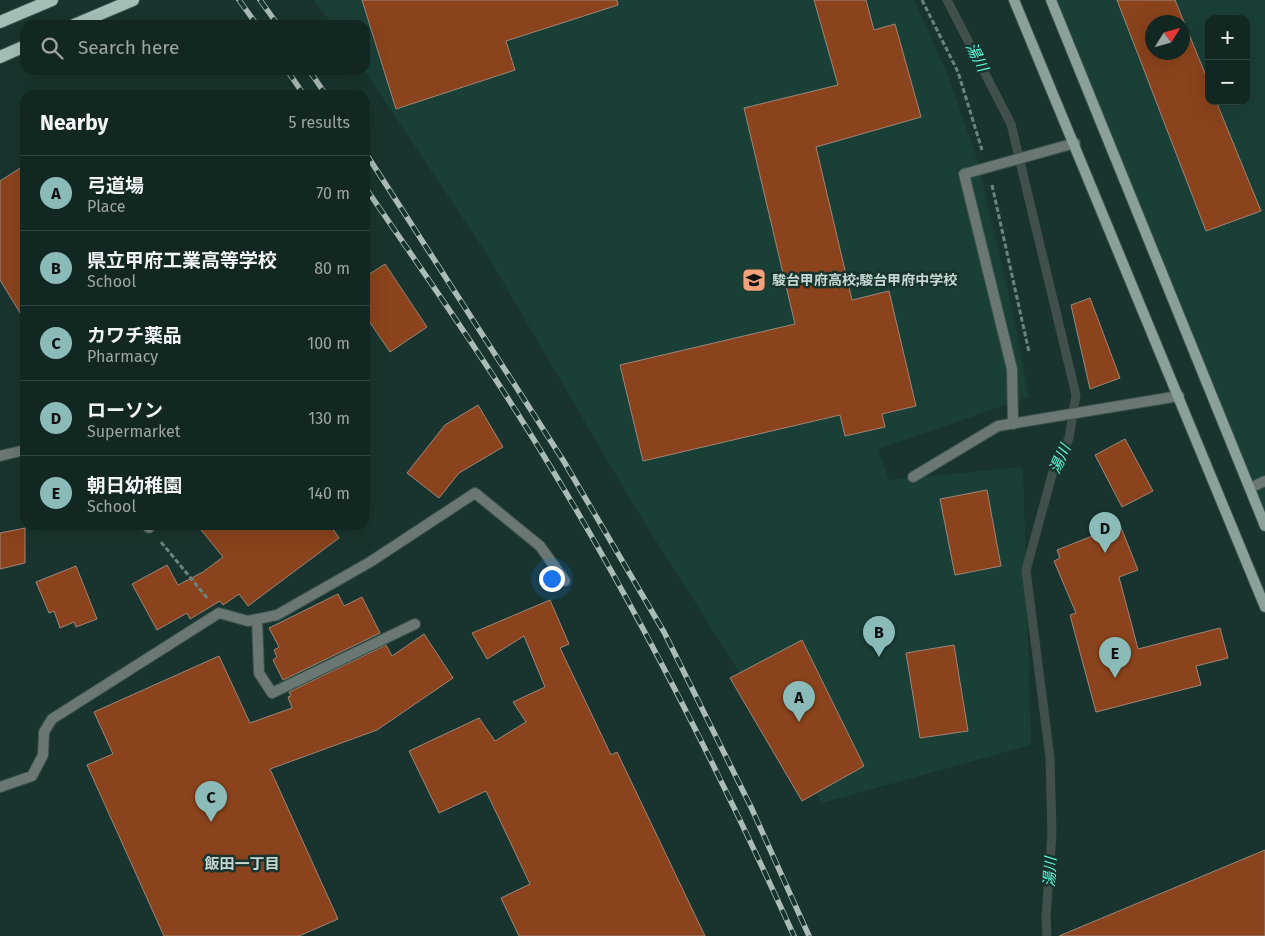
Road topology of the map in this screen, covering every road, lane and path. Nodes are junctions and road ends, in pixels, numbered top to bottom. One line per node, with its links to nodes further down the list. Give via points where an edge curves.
1 (52, 0): 6 (main road)
2 (133, 0): 5 (main road)
3 (1014, 0): 9 (street)
4 (1051, 0): 16 (street)
5 (86, 20)
6 (0, 22)
7 (20, 48): 8 (main road)
8 (0, 57)
9 (1075, 143): 10 (street); 11 (street, via 964,174 1012,369)
10 (1179, 396): 11 (street); 20 (street)
11 (1013, 424): 14 (street, via 998,426)
12 (20, 451): 13 (street)
13 (0, 456)
14 (913, 477)
15 (1265, 480): 16 (street)
16 (1250, 488): 17 (street)
17 (1265, 526)
18 (151, 530): 21 (path)
19 (565, 581): 22 (street, via 540,546 475,493 357,570 277,615)
20 (1265, 607)
21 (219, 613): 22 (street); 24 (street, via 52,719 44,732 43,755 32,776)
22 (257, 619): 23 (street, via 259,673 272,693)
23 (415, 624)
24 (0, 787)

